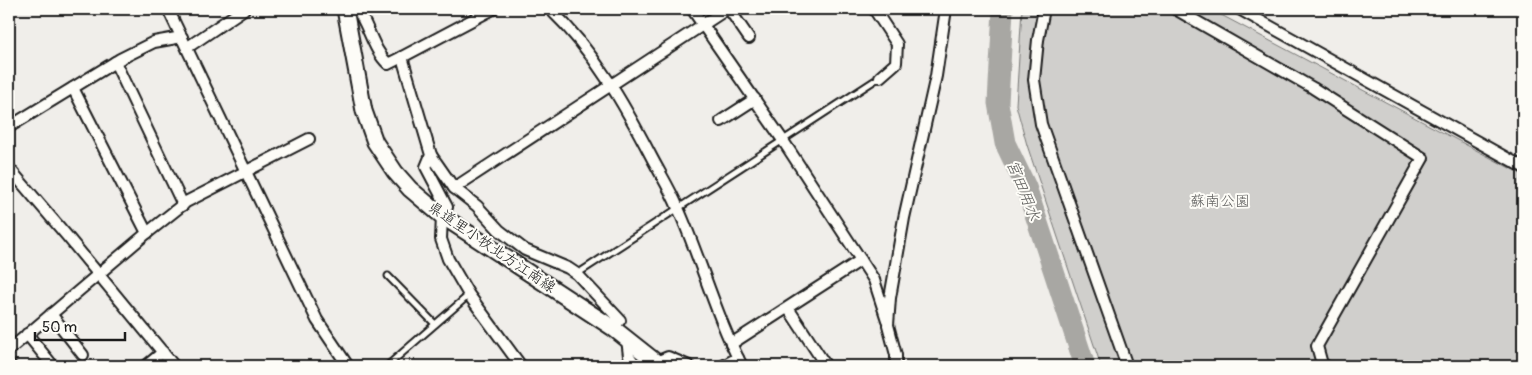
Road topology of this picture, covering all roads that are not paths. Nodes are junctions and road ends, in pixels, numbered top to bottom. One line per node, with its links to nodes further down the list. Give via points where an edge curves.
1 (168, 9): 15 (street)
2 (244, 9): 17 (street)
3 (345, 9): 35 (main road, 県道里小牧北方江南線, via 364,111 375,142 410,189)
4 (357, 9): 18 (street, via 382,59 388,64)
5 (494, 9): 18 (street)
6 (550, 9): 21 (street, via 577,37)
7 (692, 9): 14 (street)
8 (728, 9): 14 (street); 16 (street)
9 (874, 9): 20 (street, via 897,44 896,63)
10 (946, 9): 45 (street, via 936,76 904,218)
11 (1044, 9): 66 (street, via 1034,80 1041,124)
12 (1176, 9): 67 (street, via 1313,88 1423,158 1317,346 1322,364)
13 (1239, 9): 29 (street)
14 (703, 24): 21 (street); 23 (street)
15 (182, 37): 17 (street); 19 (street, via 154,42)
16 (748, 38)
17 (188, 47): 31 (street)
18 (402, 57): 28 (street)
19 (115, 62): 22 (street); 33 (street)
20 (880, 77): 27 (lane)
21 (611, 84): 32 (street); 34 (street)
22 (73, 88): 25 (street); 36 (street)
23 (754, 99): 24 (street); 27 (street)
24 (721, 121)
25 (9, 127)
26 (309, 139): 31 (street)
27 (782, 139): 34 (lane); 37 (street)
28 (431, 155): 32 (street); 35 (street, via 426,168 447,207)
29 (1523, 167)
30 (9, 168): 39 (street)
31 (247, 172): 33 (street); 58 (street, via 317,320)
32 (454, 188): 38 (street, via 524,250)
33 (183, 205): 36 (street)
34 (678, 208): 38 (lane); 49 (street)
35 (442, 216): 41 (street, via 441,239 448,260); 46 (main road, 県道里小牧北方江南線)
36 (146, 233): 39 (street)
37 (861, 260): 42 (street); 45 (street, via 874,280)
38 (577, 274): 46 (street, via 620,320)
39 (98, 275): 43 (street); 51 (street)
40 (388, 276): 44 (lane)
41 (469, 295): 44 (lane); 60 (street)
42 (788, 308): 49 (street); 64 (street)
43 (51, 314): 47 (street); 52 (street)
44 (435, 324): 59 (lane)
45 (888, 325): 65 (street)
46 (614, 328): 48 (main road, 県道里小牧北方江南線)
47 (27, 334): 50 (street); 55 (street)
48 (627, 339): 54 (main road, 県道里小牧北方江南線); 61 (street, via 629,356)
49 (731, 344): 53 (street)
50 (9, 350)
51 (163, 352): 56 (street); 57 (street)
52 (83, 355)
53 (740, 362): 63 (street)
54 (658, 364): 62 (street, via 668,357)
55 (54, 366)
56 (146, 366)
57 (174, 366)
58 (348, 366)
59 (387, 366)
60 (521, 366)
61 (636, 366)
62 (689, 366)
63 (723, 366)
64 (826, 366)
65 (896, 366)
66 (1127, 366)
67 (1326, 366)

